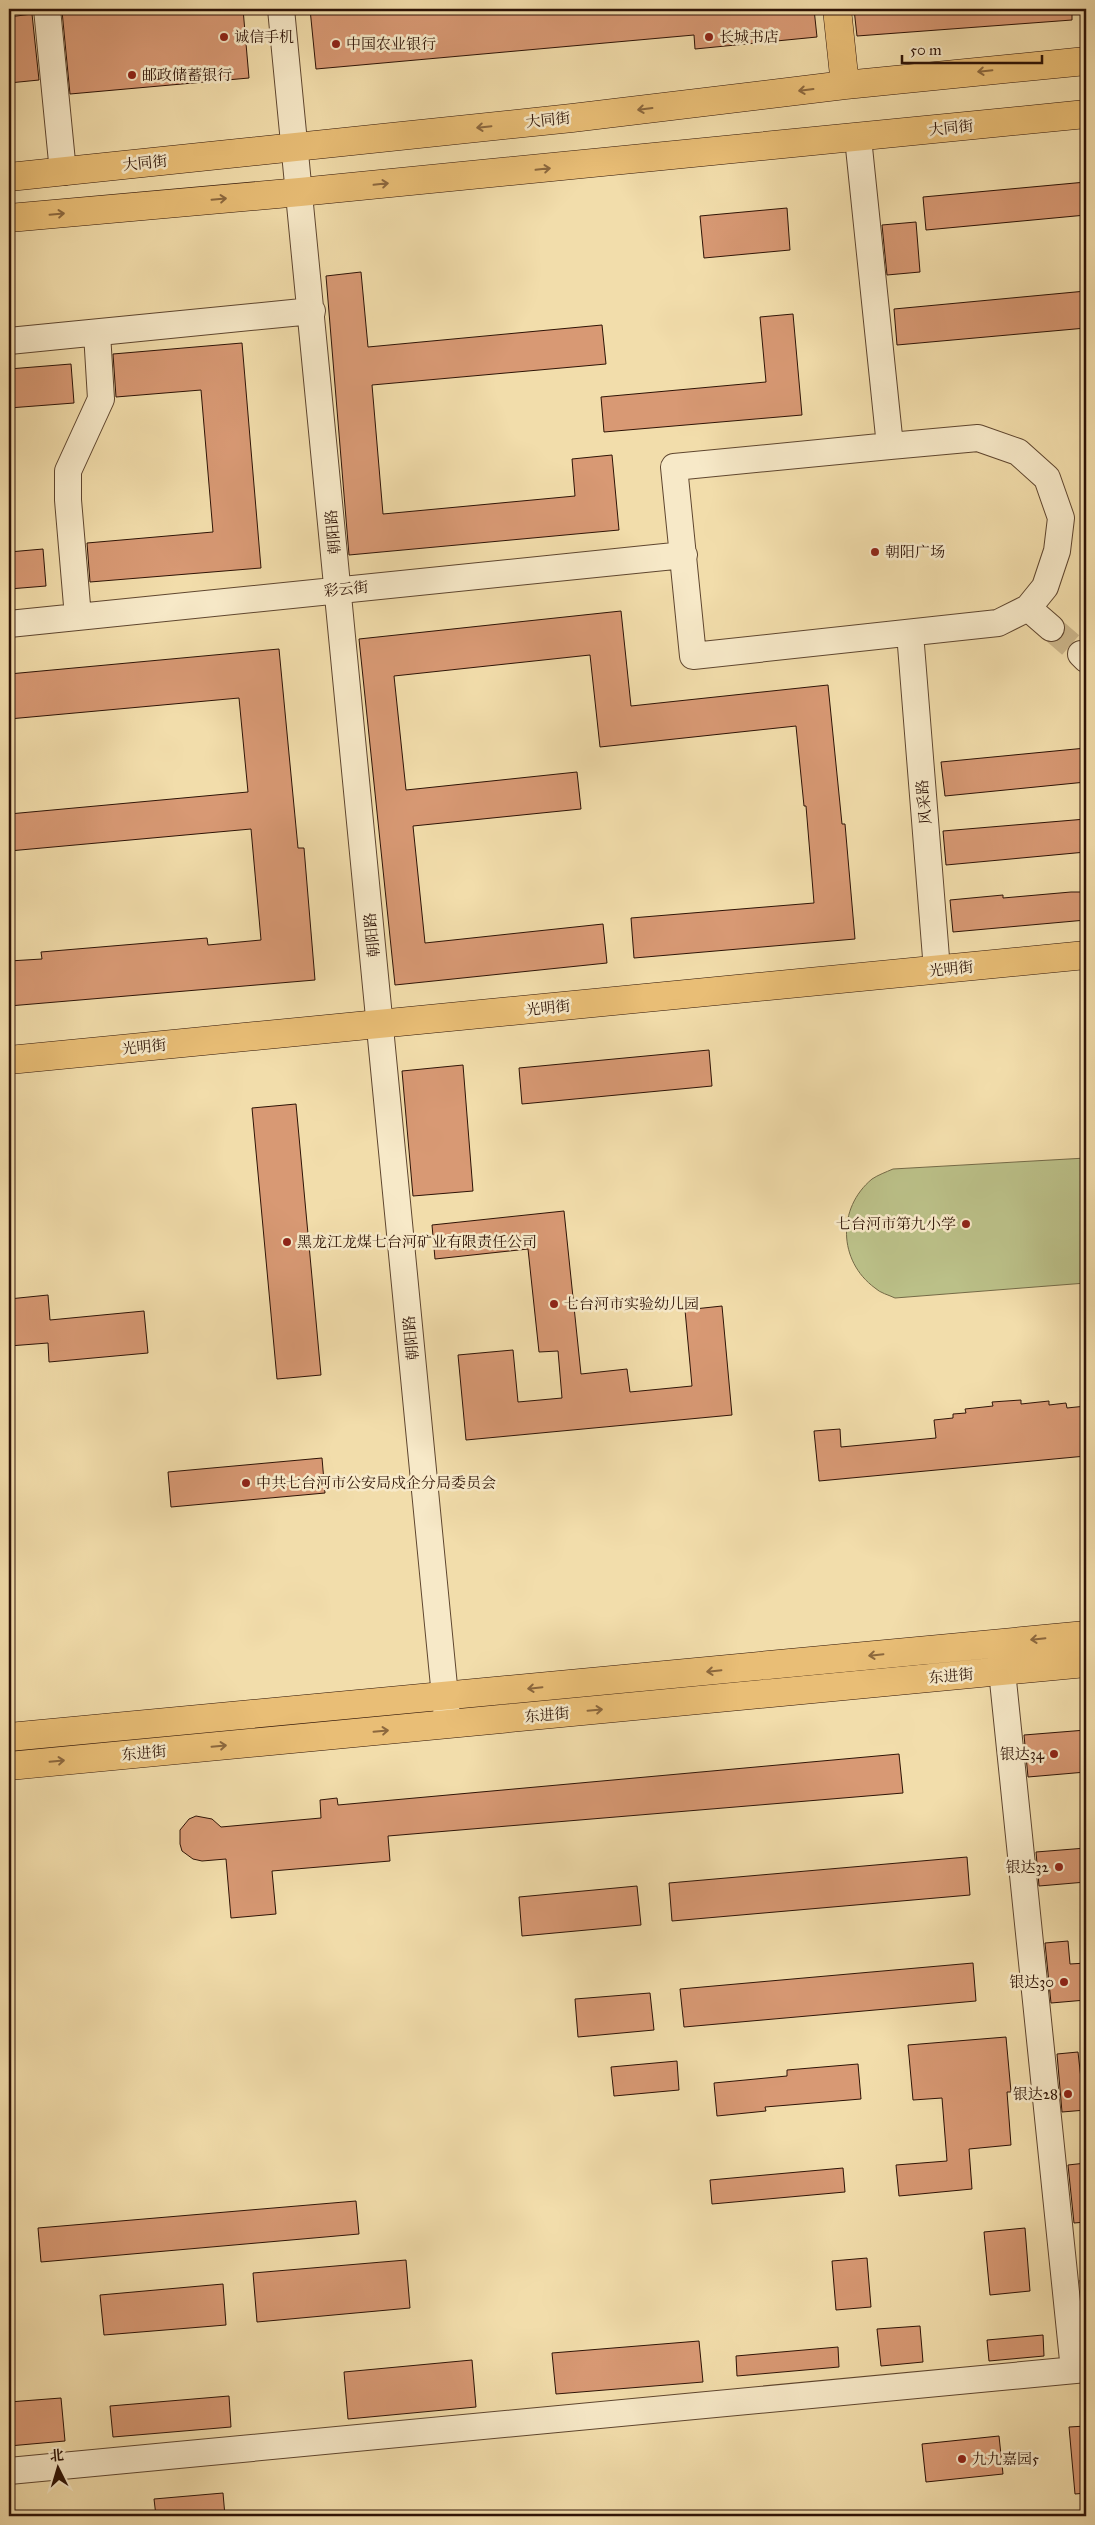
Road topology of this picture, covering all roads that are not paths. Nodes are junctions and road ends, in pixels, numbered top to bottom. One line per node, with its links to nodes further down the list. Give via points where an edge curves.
1 (47, 9): 9 (street)
2 (281, 9): 8 (street, 朝阳路)
3 (837, 9): 5 (main road)
4 (1086, 61): 5 (main road, 大同街, one-way to 5)
5 (846, 85): 8 (main road, 大同街, one-way to 8, via 572,118)
6 (1086, 114): 7 (main road, 大同街)
7 (858, 138): 11 (main road, 大同街, one-way to 7); 16 (street)
8 (295, 146): 9 (main road, 大同街); 11 (street, 朝阳路)
9 (63, 172): 10 (main road, 大同街)
10 (9, 177)
11 (300, 192): 12 (main road, 大同街, one-way to 11); 13 (street, 朝阳路)
12 (9, 218)
13 (312, 311): 14 (street); 18 (street, 朝阳路)
14 (97, 333): 15 (street); 20 (street, via 101,399 68,471)
15 (9, 341)
16 (890, 446): 17 (street, via 674,467); 19 (street, via 978,438 1018,452 1047,478 1061,518 1057,551 1045,587)
17 (684, 555): 18 (street, 彩云街); 23 (street, via 693,656)
18 (339, 590): 20 (street, 彩云街); 26 (street, 朝阳路)
19 (1028, 608): 22 (street); 23 (street, via 998,623)
20 (78, 617): 21 (street, 彩云街)
21 (9, 624)
22 (1051, 628)
23 (910, 633): 25 (street, 风采路)
24 (1086, 955): 25 (main road, 光明街)
25 (937, 970): 26 (main road, 光明街)
26 (381, 1024): 27 (main road, 光明街); 31 (street, 朝阳路)
27 (9, 1060)
28 (1086, 1635): 31 (main road, 东进街, one-way to 31)
29 (1086, 1663): 30 (main road, 东进街)
30 (1002, 1671): 32 (main road, 东进街, one-way to 30); 35 (street)
31 (446, 1697): 32 (street, 朝阳路); 33 (main road, 东进街)
32 (448, 1724): 34 (main road, 东进街, one-way to 32)
33 (9, 1737)
34 (9, 1766)
35 (1080, 2369): 36 (street)
36 (9, 2471)

